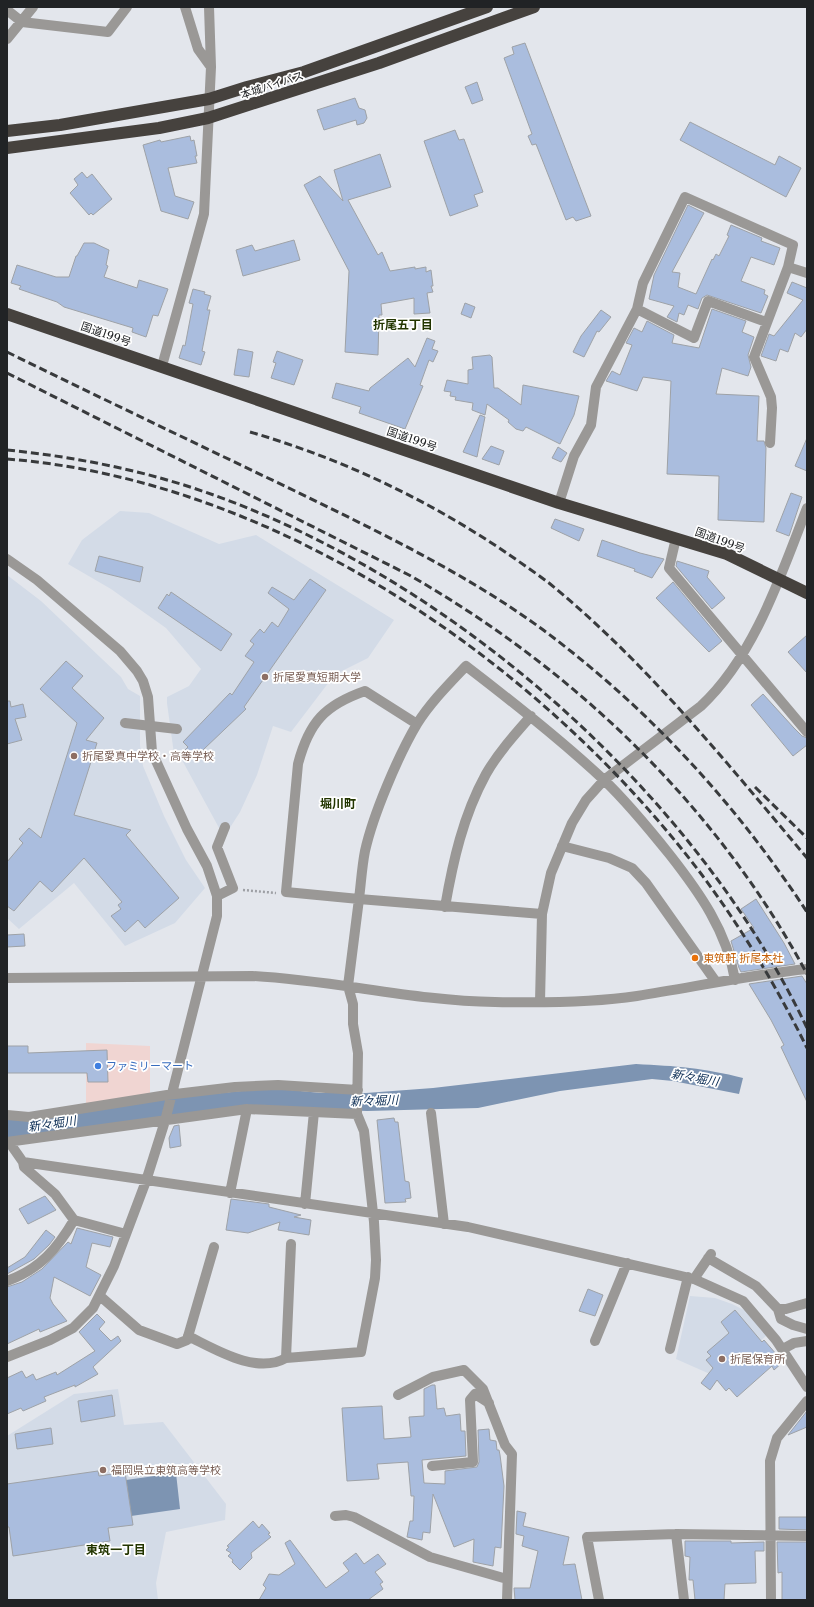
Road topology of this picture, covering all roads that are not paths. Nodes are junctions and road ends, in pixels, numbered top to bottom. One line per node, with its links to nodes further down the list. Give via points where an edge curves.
1 (33, 7): 8 (street)
2 (127, 7): 8 (street, via 108,32)
3 (185, 7): 10 (street, via 198,49)
4 (209, 7): 10 (street)
5 (487, 7): 11 (highway, 本城バイパス, via 304,72)
6 (534, 7): 12 (highway, 本城バイパス, via 379,63)
7 (7, 10): 8 (street)
8 (22, 22): 9 (street)
9 (7, 39)
10 (210, 67): 11 (street)
11 (209, 99): 12 (street); 13 (highway, 本城バイパス, via 60,125)
12 (208, 118): 14 (highway, 本城バイパス, via 159,128); 20 (street, via 204,214)
13 (7, 131)
14 (7, 148)
15 (788, 267): 16 (street); 17 (street, via 793,245 685,197 643,283); 19 (street)
16 (807, 273)
17 (637, 309): 19 (street, via 694,338 708,301); 22 (street, via 596,387 592,425 574,456)
18 (7, 314): 20 (highway, 国道199号)
19 (766, 322): 21 (street, via 754,357 771,397)
20 (162, 366): 22 (highway, 国道199号)
21 (770, 443)
22 (560, 503): 24 (highway, 国道199号)
23 (807, 508): 26 (street)
24 (676, 538): 26 (highway, 国道199号, via 727,554); 28 (street, via 669,568)
25 (7, 559): 37 (street, via 37,580 120,652 137,671 148,697 152,752 187,829 208,866)
26 (779, 578): 27 (highway, 国道199号); 28 (street)
27 (807, 593)
28 (742, 657): 33 (street); 34 (street, via 715,693 701,706)
29 (531, 716): 31 (street, via 466,666); 34 (street); 39 (street, via 507,743 486,774 470,809 458,840)
30 (125, 723): 32 (street, bridge)
31 (417, 724): 38 (street, via 378,810 365,851); 38 (street, via 365,691 342,699 320,718 303,747 298,764 286,892)
32 (177, 729)
33 (807, 732)
34 (604, 780): 36 (street, via 582,806); 46 (street, via 659,841 697,890 713,915 733,967)
35 (226, 827): 37 (street, via 218,847 233,888)
36 (562, 846): 40 (street, via 551,873); 47 (street, via 609,858 632,868 646,883)
37 (216, 896): 44 (street, via 217,916)
38 (359, 899): 39 (street); 48 (street)
39 (445, 907): 40 (street)
40 (542, 914): 49 (street)
41 (807, 964): 43 (street)
42 (807, 969): 43 (street)
43 (787, 971): 46 (street)
44 (202, 976): 45 (street); 48 (street, via 289,978); 51 (street)
45 (7, 978)
46 (735, 980): 47 (street)
47 (716, 982): 49 (street, via 636,996)
48 (348, 986): 49 (street, via 441,998); 50 (street, via 353,1004 353,1024 358,1053)
49 (540, 1002)
50 (358, 1092): 51 (street, via 250,1086); 54 (street)
51 (171, 1096): 56 (street, via 29,1117); 57 (street)
52 (247, 1109): 53 (street); 57 (street); 61 (street)
53 (314, 1112): 54 (street); 62 (street)
54 (357, 1112): 63 (street, via 364,1131)
55 (431, 1112): 65 (street)
56 (7, 1115)
57 (166, 1119): 58 (street); 60 (street)
58 (8, 1142): 59 (street)
59 (23, 1162): 60 (street); 64 (street, via 24,1167 55,1194)
60 (146, 1181): 61 (street); 66 (street)
61 (230, 1193): 62 (street)
62 (305, 1204): 63 (street)
63 (373, 1213): 65 (street); 82 (street, via 375,1278 361,1352)
64 (74, 1220): 66 (street); 71 (street, via 43,1261 27,1273)
65 (444, 1224): 69 (street, via 468,1227)
66 (126, 1234): 72 (street)
67 (291, 1244): 82 (street)
68 (214, 1247): 76 (street)
69 (627, 1264): 70 (street); 77 (street)
70 (691, 1278): 74 (street, via 710,1256 750,1281); 79 (street); 80 (street, via 743,1301)
71 (7, 1281)
72 (100, 1296): 76 (street, via 139,1330 177,1344 186,1340); 81 (street, via 84,1318 64,1334)
73 (807, 1303): 74 (street)
74 (778, 1309): 75 (street, via 787,1323)
75 (807, 1329)
76 (188, 1336): 82 (street, via 244,1362 277,1363)
77 (595, 1341)
78 (807, 1341): 80 (street, via 794,1343)
79 (670, 1349)
80 (783, 1349): 83 (street)
81 (7, 1357)
82 (286, 1358)
83 (807, 1387)
84 (398, 1395): 86 (street, via 433,1377 464,1370 482,1389)
85 (807, 1401): 90 (street, via 777,1438 770,1461)
86 (489, 1403): 87 (street, via 475,1394 470,1400 473,1462); 92 (street, via 505,1445 512,1454)
87 (432, 1466)
88 (335, 1516): 92 (street, via 354,1517 430,1557)
89 (676, 1534): 90 (street); 94 (street, via 587,1537); 95 (street)
90 (772, 1536): 91 (street); 96 (street)
91 (807, 1536)
92 (507, 1579): 93 (street)
93 (507, 1600)
94 (599, 1600)
95 (684, 1600)
96 (770, 1600)

